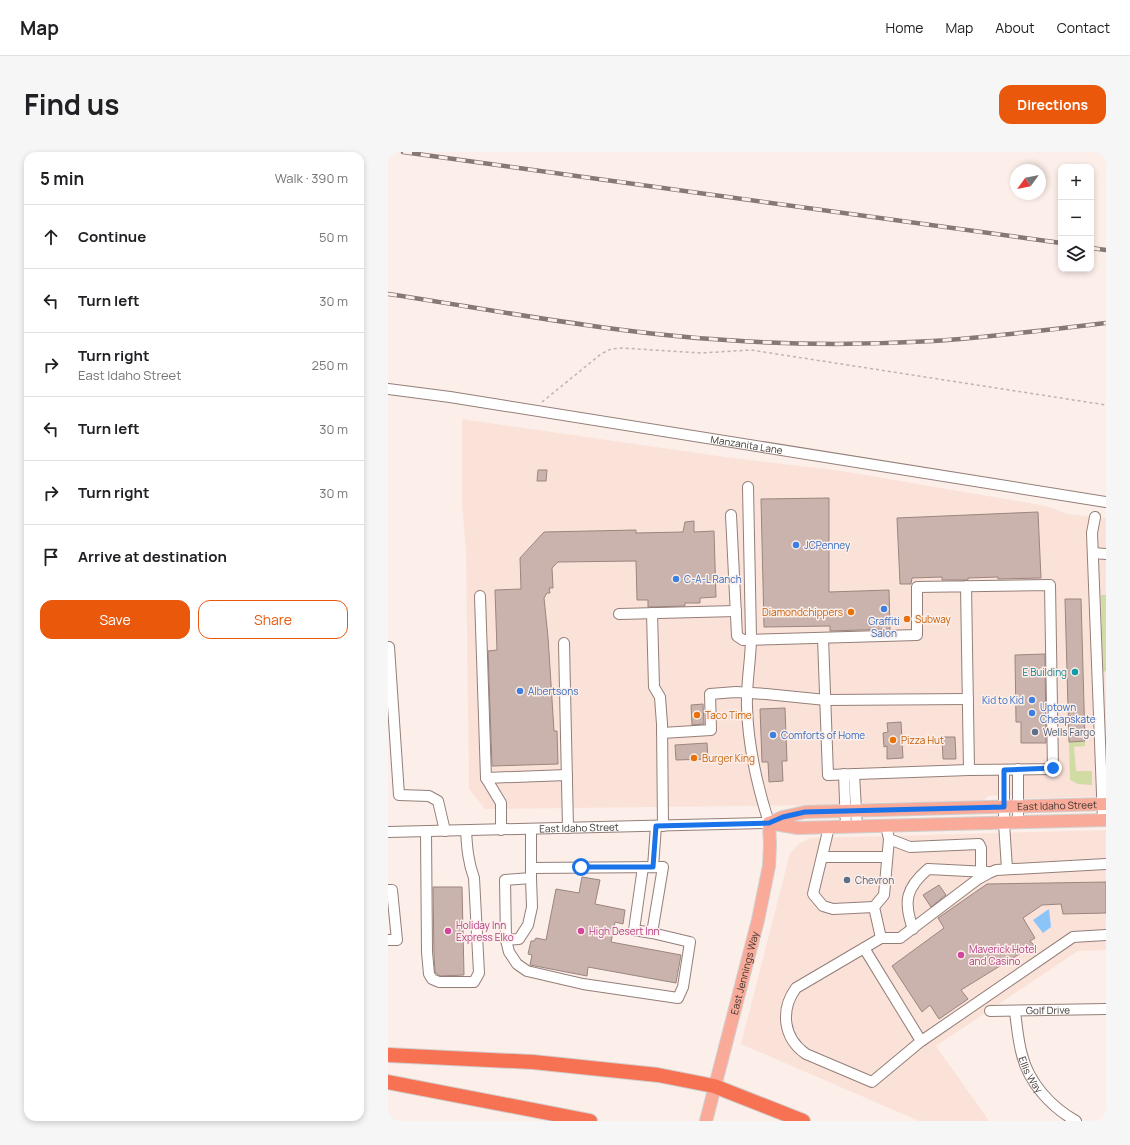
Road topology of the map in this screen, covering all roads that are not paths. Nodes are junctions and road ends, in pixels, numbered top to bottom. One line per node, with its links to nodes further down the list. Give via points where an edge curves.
1 (388, 389): 3 (street, Manzanita Lane)
2 (748, 487): 14 (street)
3 (1106, 502)
4 (731, 515): 10 (street)
5 (1095, 517): 6 (street, via 1092,530)
6 (1093, 554): 7 (street); 17 (street)
7 (1106, 554)
8 (966, 586): 13 (street, via 917,587 917,636); 19 (street); 24 (street, via 1050,585 1053,768)
9 (480, 596): 29 (street)
10 (736, 611): 11 (street); 14 (street, via 737,636 743,640)
11 (652, 613): 12 (street); 21 (street, via 654,687 660,697)
12 (619, 614)
13 (824, 638): 14 (street); 20 (street)
14 (751, 639): 18 (street)
15 (564, 644): 28 (street)
16 (389, 647): 45 (street, via 399,795 429,796 438,801)
17 (1102, 677): 22 (street)
18 (747, 693): 20 (street); 21 (street, via 710,694 712,730); 36 (street, via 750,743 759,791)
19 (968, 699): 20 (street); 25 (street)
20 (826, 700): 27 (street, via 828,775)
21 (662, 733): 38 (street)
22 (1103, 744): 23 (street)
23 (1103, 764): 30 (street)
24 (1018, 769): 26 (street); 32 (street)
25 (969, 770): 26 (street); 27 (street)
26 (1004, 770): 31 (street)
27 (849, 774): 33 (street)
28 (567, 776): 29 (street); 42 (street)
29 (486, 778): 44 (street, via 501,803)
30 (1104, 804): 32 (main road, East Idaho Street); 34 (street)
31 (1004, 807): 32 (main road, East Idaho Street); 33 (main road, East Idaho Street); 37 (street)
32 (1018, 807): 35 (street)
33 (851, 811): 36 (main road, East Idaho Street, via 805,812); 41 (street)
34 (1104, 820): 35 (main road, East Idaho Street)
35 (1018, 822): 37 (main road, East Idaho Street)
36 (769, 823): 38 (street, East Idaho Street); 40 (main road, East Idaho Street, via 790,828); 72 (main road, East Jennings Way, via 770,849 758,920)
37 (1004, 823): 39 (main road, East Idaho Street); 54 (street)
38 (659, 826): 42 (street, East Idaho Street); 53 (street)
39 (886, 826): 41 (main road, East Idaho Street); 49 (street)
40 (829, 827): 41 (main road, East Idaho Street); 50 (street)
41 (851, 827)
42 (568, 828): 43 (street, East Idaho Street)
43 (531, 829): 44 (street, East Idaho Street); 56 (street)
44 (501, 830): 46 (street, East Idaho Street)
45 (445, 831): 46 (street, East Idaho Street); 48 (street, East Idaho Street)
46 (466, 831): 48 (street, via 470,868 475,886 479,973 474,982 440,982 432,979 429,974)
47 (388, 832): 48 (street, East Idaho Street)
48 (426, 832)
49 (889, 839): 51 (street); 55 (street, via 910,847 979,844)
50 (822, 857): 51 (street); 58 (street, via 814,894 823,906 833,909)
51 (887, 857): 58 (street, via 884,895)
52 (1106, 864): 54 (street)
53 (648, 867): 56 (street); 60 (street, via 663,867); 60 (street, via 634,930)
54 (1007, 869): 55 (street)
55 (985, 872): 59 (street); 59 (street, via 928,869 915,881 907,899)
56 (531, 873): 64 (street, via 532,907 528,925 519,939); 64 (street, via 505,880)
57 (388, 890): 63 (street, via 392,890 397,940)
58 (874, 907): 62 (street)
59 (913, 928): 62 (street, via 900,938)
60 (652, 933): 64 (street, via 690,942 683,987 678,998 583,984 527,971 517,964 509,952)
61 (1106, 935): 69 (street, via 1073,937)
62 (881, 938): 65 (street)
63 (388, 940)
64 (506, 940)
65 (864, 948): 69 (street); 69 (street, via 796,988 787,1004 787,1024 791,1039 806,1054 872,1082)
66 (1106, 1010): 68 (street, Golf Drive)
67 (990, 1011): 68 (street, Golf Drive)
68 (1015, 1012): 76 (street, Ellis Way, via 1020,1050 1029,1073 1055,1106)
69 (921, 1042)
70 (388, 1055): 72 (highway, via 533,1062 658,1075)
71 (388, 1082): 73 (highway)
72 (714, 1086): 74 (main road, East Jennings Way); 75 (highway)
73 (590, 1121)
74 (706, 1121)
75 (803, 1121)
76 (1076, 1121)

